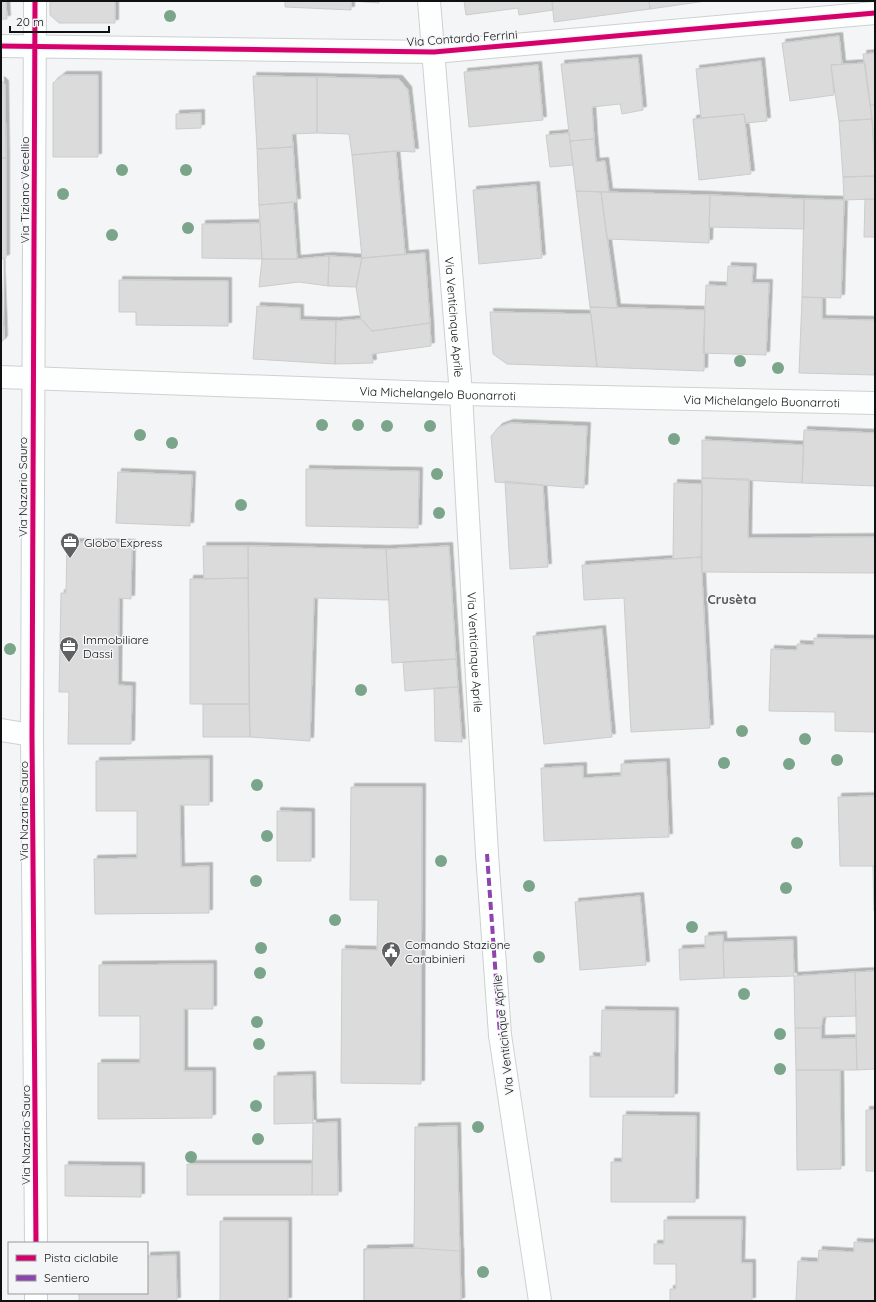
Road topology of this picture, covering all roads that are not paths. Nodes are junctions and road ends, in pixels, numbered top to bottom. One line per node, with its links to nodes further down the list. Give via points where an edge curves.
1 (35, 1): 5 (street, Via Tiziano Vecellio)
2 (429, 1): 6 (street, Via Venticinque Aprile)
3 (875, 13): 6 (street, Via Contardo Ferrini)
4 (1, 46): 5 (street, Via Contardo Ferrini)
5 (34, 46): 6 (street, Via Contardo Ferrini); 8 (street, Via Tiziano Vecellio)
6 (434, 52): 9 (street, Via Venticinque Aprile)
7 (1, 377): 8 (street, Via Michelangelo Buonarroti)
8 (34, 378): 9 (street, Via Michelangelo Buonarroti); 12 (street, Via Nazario Sauro)
9 (461, 394): 10 (street, Via Michelangelo Buonarroti); 14 (street, Via Venticinque Aprile, via 500,1036)
10 (875, 403)
11 (1, 730): 12 (street)
12 (32, 735): 13 (street, Via Nazario Sauro)
13 (36, 1242)
14 (540, 1301)

